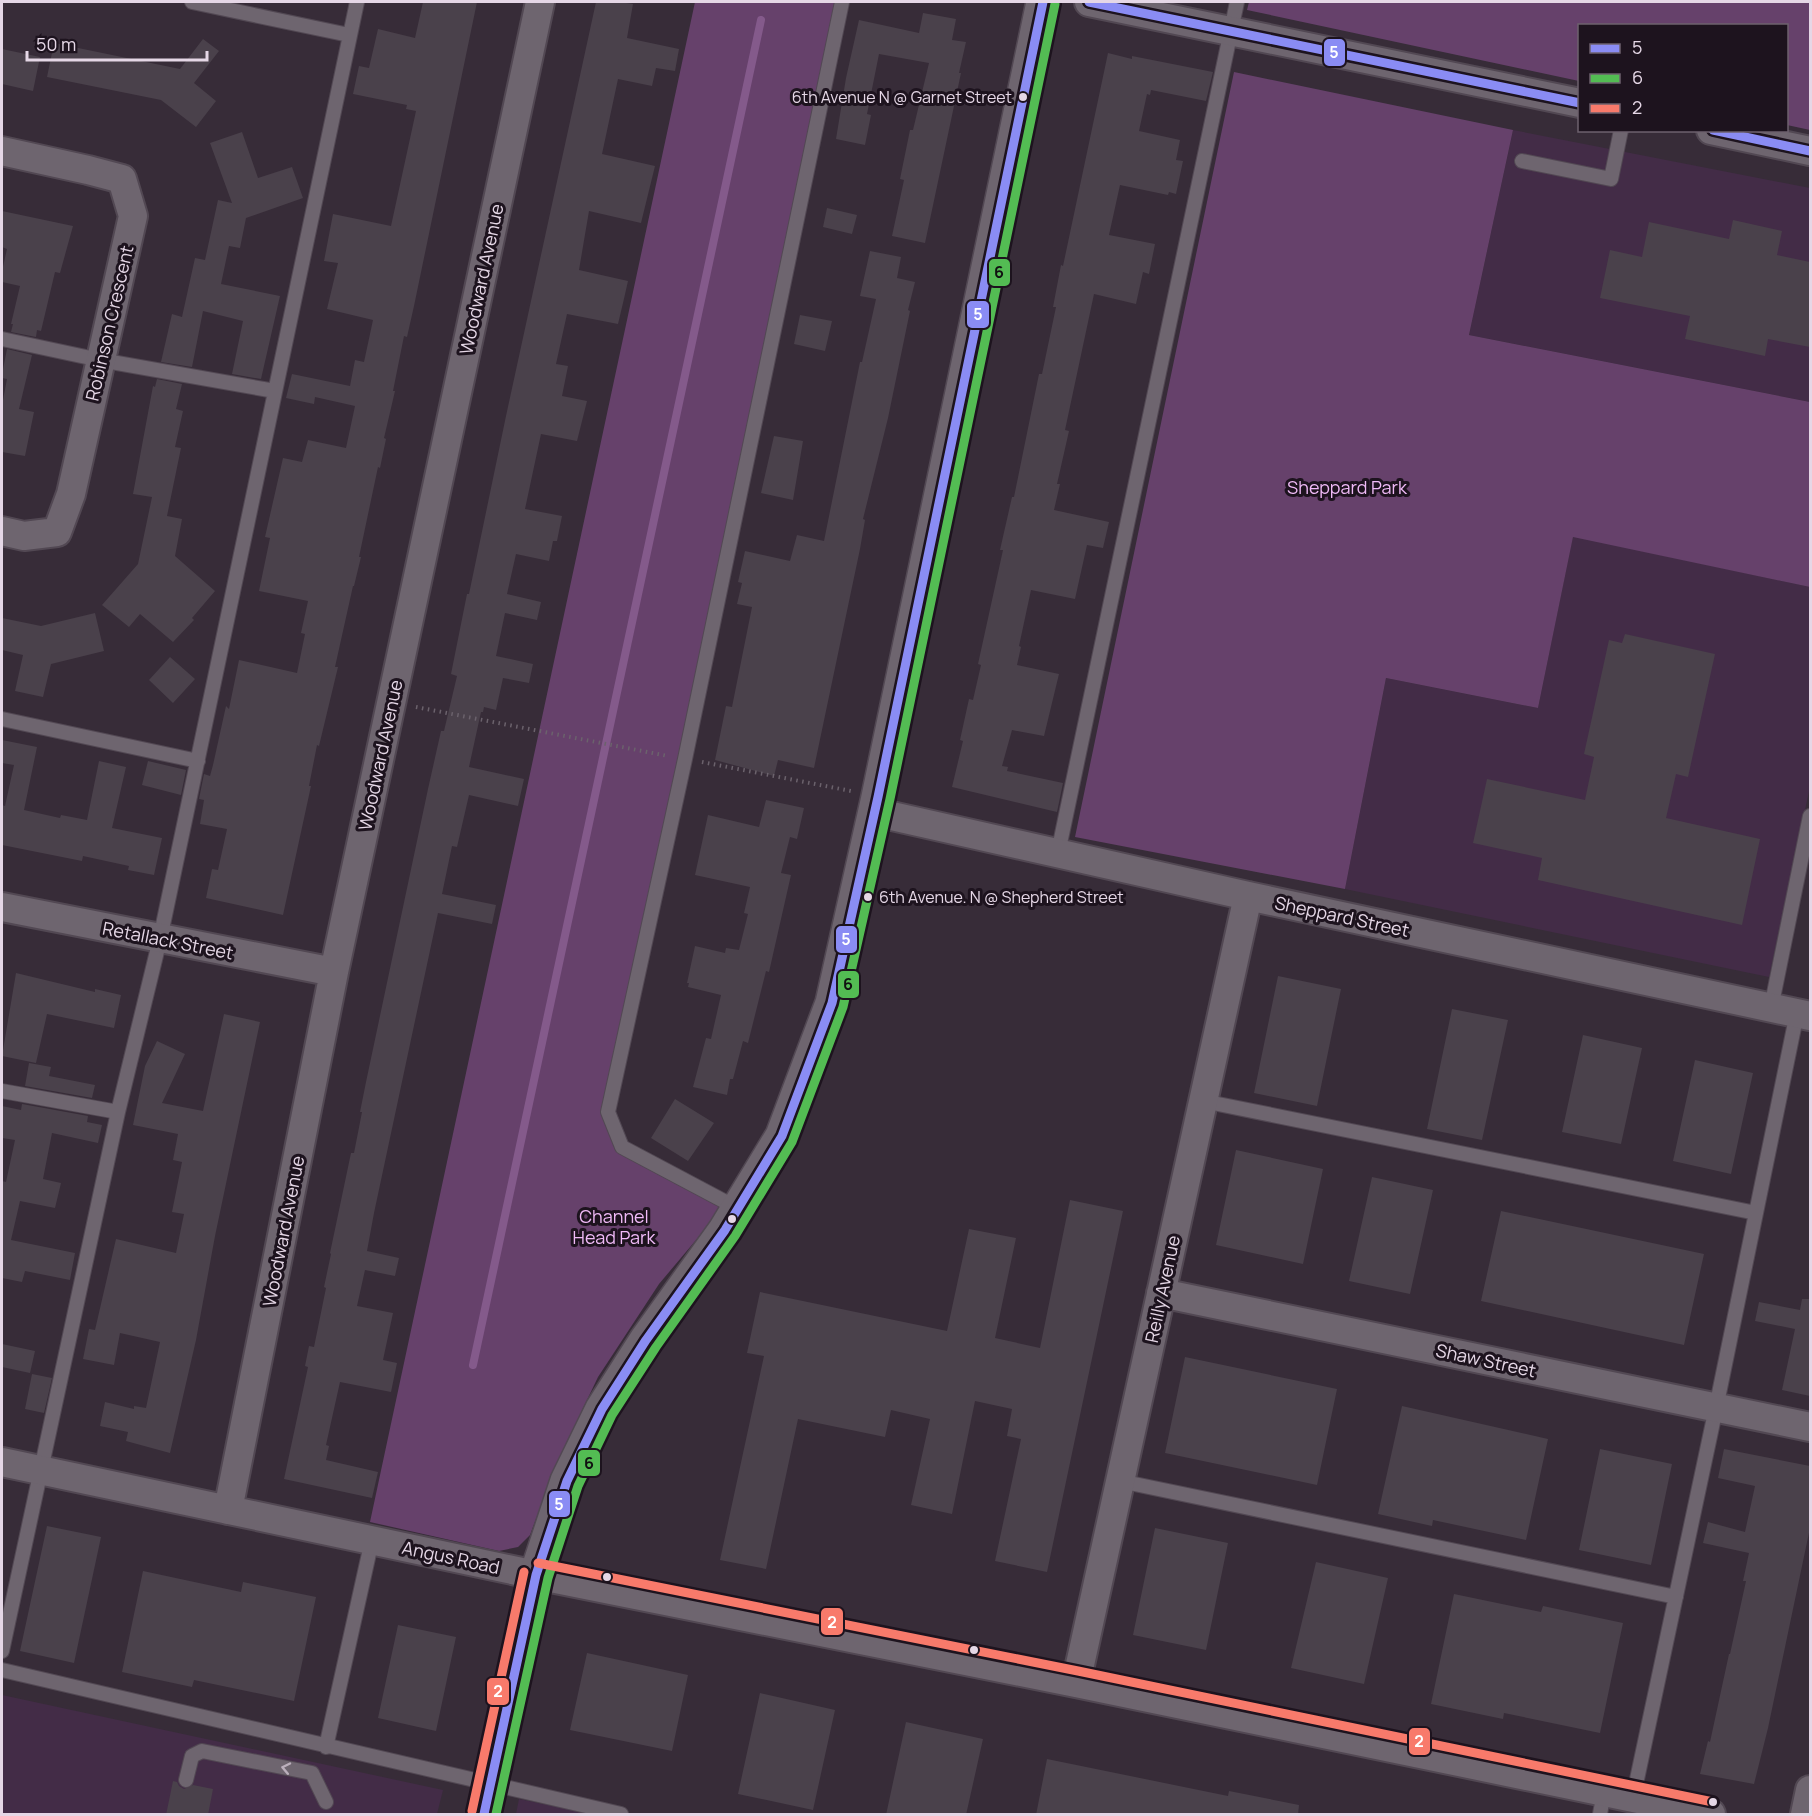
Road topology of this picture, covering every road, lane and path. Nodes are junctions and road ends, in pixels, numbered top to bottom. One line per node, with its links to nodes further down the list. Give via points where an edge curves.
1 (192, 2): 9 (lane)
2 (357, 2): 9 (lane)
3 (540, 2): 20 (street, Woodward Avenue)
4 (842, 2): 22 (lane)
5 (1043, 2): 24 (street)
6 (1089, 2): 8 (street)
7 (1237, 2): 8 (lane)
8 (1230, 31): 10 (street); 26 (lane)
9 (349, 34): 18 (lane)
10 (1578, 103)
11 (1622, 132): 15 (lane, via 1611,179)
12 (1720, 132): 14 (street)
13 (2, 151): 17 (street, Robinson Crescent, via 122,179 134,216)
14 (1810, 151)
15 (1522, 161)
16 (2, 339): 17 (lane)
17 (100, 360): 18 (lane); 19 (street, Robinson Crescent, via 71,494 57,532 24,536)
18 (275, 391): 23 (lane)
19 (2, 531)
20 (390, 702): 22 (path); 30 (street, Woodward Avenue)
21 (2, 719): 23 (lane)
22 (685, 759): 24 (path); 35 (lane, via 608,1112 622,1147)
23 (198, 761): 29 (lane)
24 (876, 805): 26 (street, Sheppard Street); 35 (street, via 832,1003 782,1136)
25 (1810, 816): 31 (lane)
26 (1058, 854): 27 (street, Sheppard Street)
27 (1248, 896): 31 (street, Sheppard Street); 33 (street, Reilly Avenue)
28 (2, 907): 29 (street, Retallack Street)
29 (160, 939): 30 (street, Retallack Street); 34 (lane)
30 (334, 972): 43 (street, Woodward Avenue)
31 (1793, 1012): 36 (lane)
32 (2, 1091): 34 (lane)
33 (1203, 1101): 36 (lane); 37 (street, Reilly Avenue)
34 (118, 1112): 41 (lane)
35 (737, 1209): 45 (street, via 602,1409 567,1481)
36 (1756, 1213): 38 (lane)
37 (1161, 1293): 38 (street, Shaw Street); 42 (street, Reilly Avenue)
38 (1716, 1408): 39 (street, Shaw Street); 46 (lane)
39 (1810, 1427)
40 (2, 1462): 41 (street, Angus Road)
41 (41, 1472): 43 (street, Angus Road); 47 (lane)
42 (1120, 1480): 46 (lane); 49 (street, Reilly Avenue)
43 (228, 1510): 44 (street, Angus Road)
44 (372, 1540): 45 (street, Angus Road); 50 (lane)
45 (537, 1575): 49 (street, Angus Road); 54 (street)
46 (1676, 1597): 53 (lane)
47 (2, 1651)
48 (2, 1670): 50 (lane)
49 (1076, 1683): 56 (street, Angus Road)
50 (326, 1747): 54 (lane)
51 (186, 1780): 55 (lane, one-way to 51, via 312,1773 202,1751 192,1756)
52 (1810, 1790): 59 (street)
53 (1633, 1798): 56 (street, Angus Road); 58 (street, Angus Road)
54 (487, 1800): 57 (lane)
55 (326, 1802)
56 (1602, 1803)
57 (621, 1815)
58 (1711, 1815)
59 (1805, 1815)

